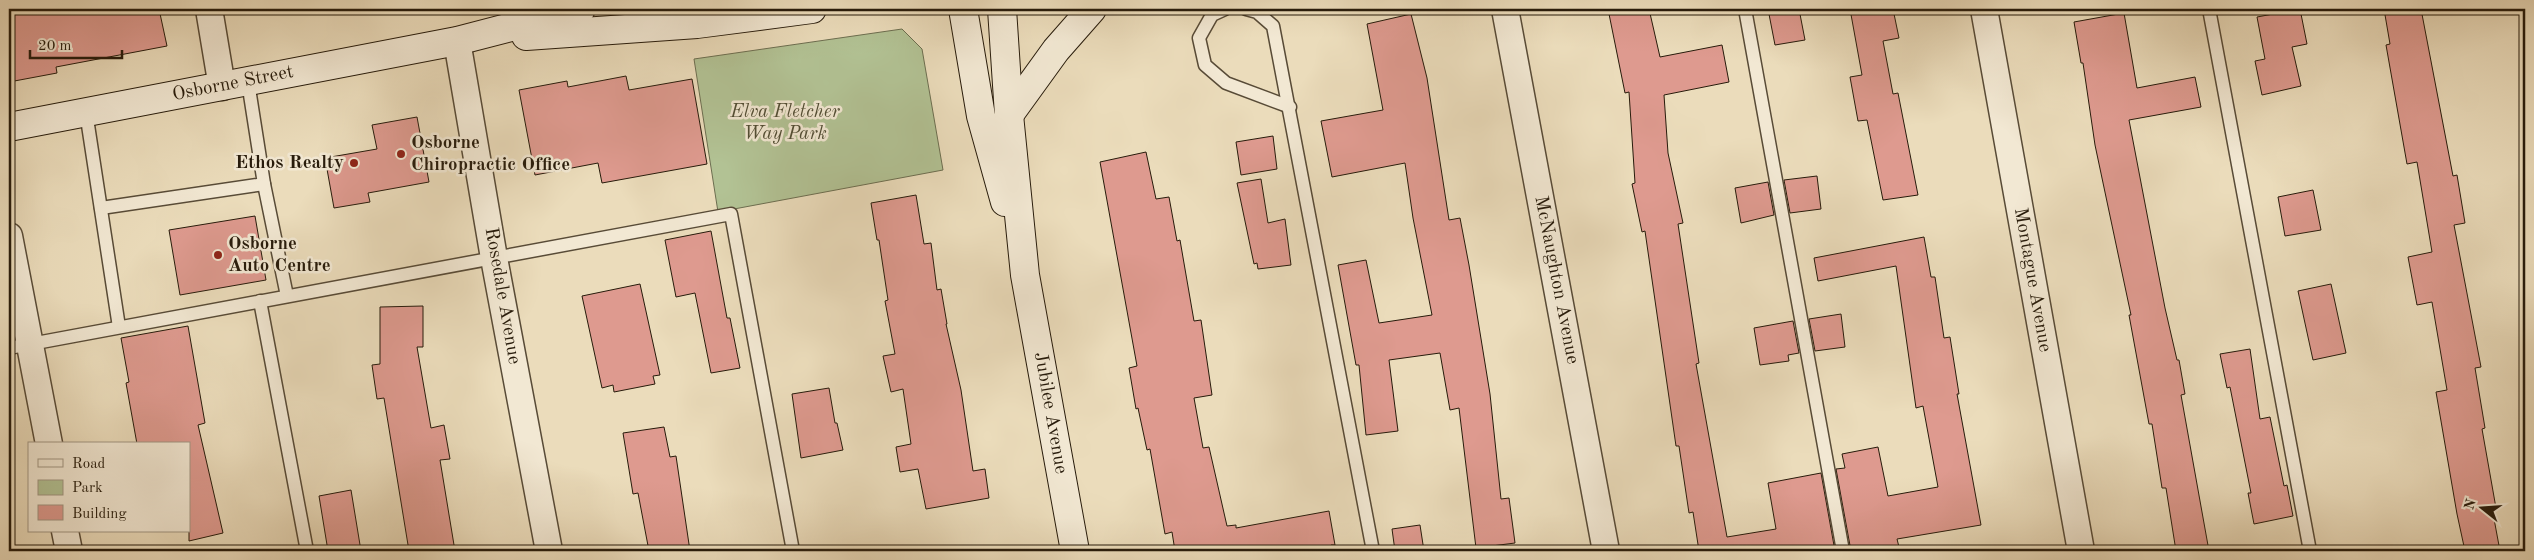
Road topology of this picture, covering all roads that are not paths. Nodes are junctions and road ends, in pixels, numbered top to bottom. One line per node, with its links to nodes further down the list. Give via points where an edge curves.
1 (209, 9): 14 (street)
2 (582, 9): 13 (main road, Osborne Street)
3 (812, 9): 13 (main road, Osborne Street, via 697,24)
4 (963, 9): 23 (main road, Jubilee Avenue, via 981,116)
5 (1002, 9): 17 (main road, Jubilee Avenue)
6 (1092, 9): 17 (main road, via 1056,50)
7 (1225, 9): 15 (lane, via 1212,15 1199,38 1205,65 1226,83)
8 (1246, 9): 15 (lane, via 1257,12 1273,26)
9 (1505, 9): 36 (street, McNaughton Avenue)
10 (1745, 9): 37 (lane)
11 (1984, 9): 38 (street, Montague Avenue)
12 (2209, 9): 39 (lane)
13 (457, 41): 14 (main road, Osborne Street); 22 (street, Rosedale Avenue)
14 (235, 84): 16 (main road, Osborne Street); 19 (lane)
15 (1290, 108): 35 (lane)
16 (86, 112): 18 (main road, Osborne Street); 20 (lane)
17 (1009, 115): 23 (main road, Jubilee Avenue)
18 (9, 127)
19 (264, 184): 20 (lane); 24 (lane)
20 (101, 208): 26 (lane)
21 (9, 236): 27 (street)
22 (494, 258): 24 (lane); 32 (street, Rosedale Avenue); 33 (lane, via 731,214)
23 (1025, 275): 34 (main road, Jubilee Avenue)
24 (287, 296): 25 (lane)
25 (260, 301): 26 (lane); 31 (lane)
26 (120, 327): 27 (lane)
27 (20, 346): 28 (street)
28 (48, 442)
29 (65, 532): 30 (street)
30 (69, 551)
31 (308, 551)
32 (549, 551)
33 (793, 551)
34 (1075, 551)
35 (1373, 551)
36 (1606, 551)
37 (1844, 551)
38 (2081, 551)
39 (2310, 551)

